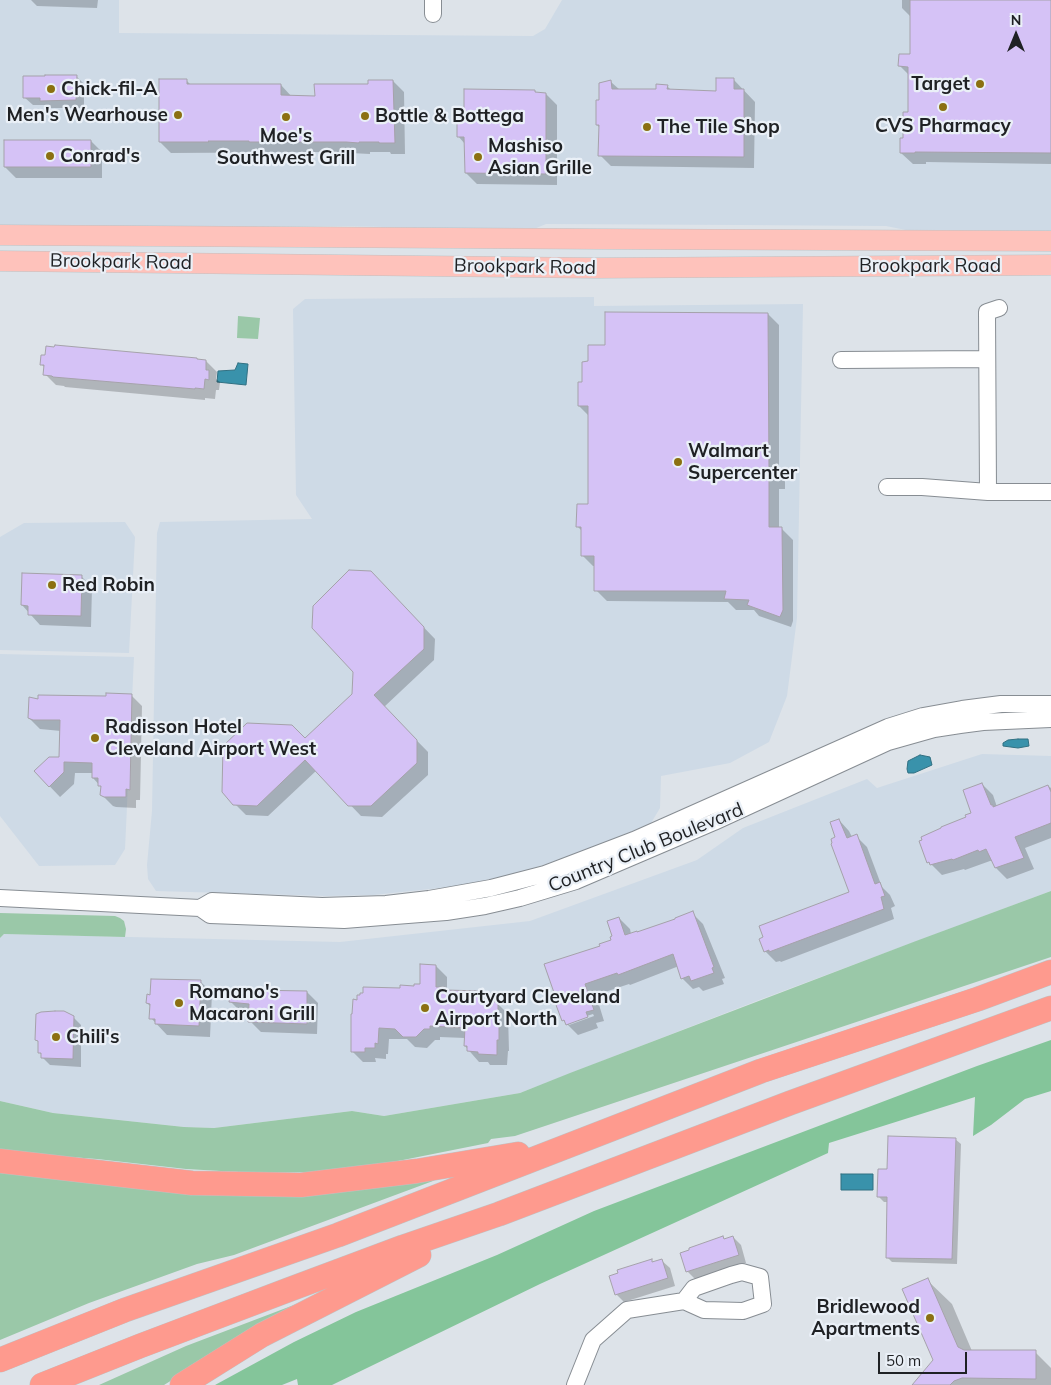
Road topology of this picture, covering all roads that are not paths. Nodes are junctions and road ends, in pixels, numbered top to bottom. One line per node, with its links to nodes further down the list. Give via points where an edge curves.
1 (0, 234): 2 (main road, Brookpark Road)
2 (1051, 240)
3 (2, 262): 4 (main road, Brookpark Road, via 596,268)
4 (1051, 266)
5 (999, 308): 6 (street, via 987,312)
6 (987, 359): 7 (street); 9 (street)
7 (841, 360)
8 (887, 487): 9 (street)
9 (988, 492): 10 (street)
10 (1051, 492)
11 (1051, 704): 14 (street, Country Club Boulevard, via 1001,704 962,709 922,716 888,727 634,840 545,874 491,888 386,904 322,906 212,901)
12 (1051, 719): 14 (street, Country Club Boulevard, via 960,725 888,742 591,874 485,906 344,920 210,915)
13 (0, 898): 14 (street, Country Club Boulevard)
14 (200, 908)
15 (1051, 972): 17 (highway, via 761,1071)
16 (1051, 1008): 19 (highway, via 781,1106)
17 (569, 1145): 18 (highway, via 417,1171 301,1185 192,1183); 21 (highway, via 338,1235 125,1310)
18 (0, 1161)
19 (499, 1214): 22 (highway, via 288,1290); 23 (highway, via 262,1335)
20 (684, 1301): 24 (street, via 627,1310 593,1340)
21 (0, 1360)
22 (42, 1385)
23 (182, 1385)
24 (575, 1385)

